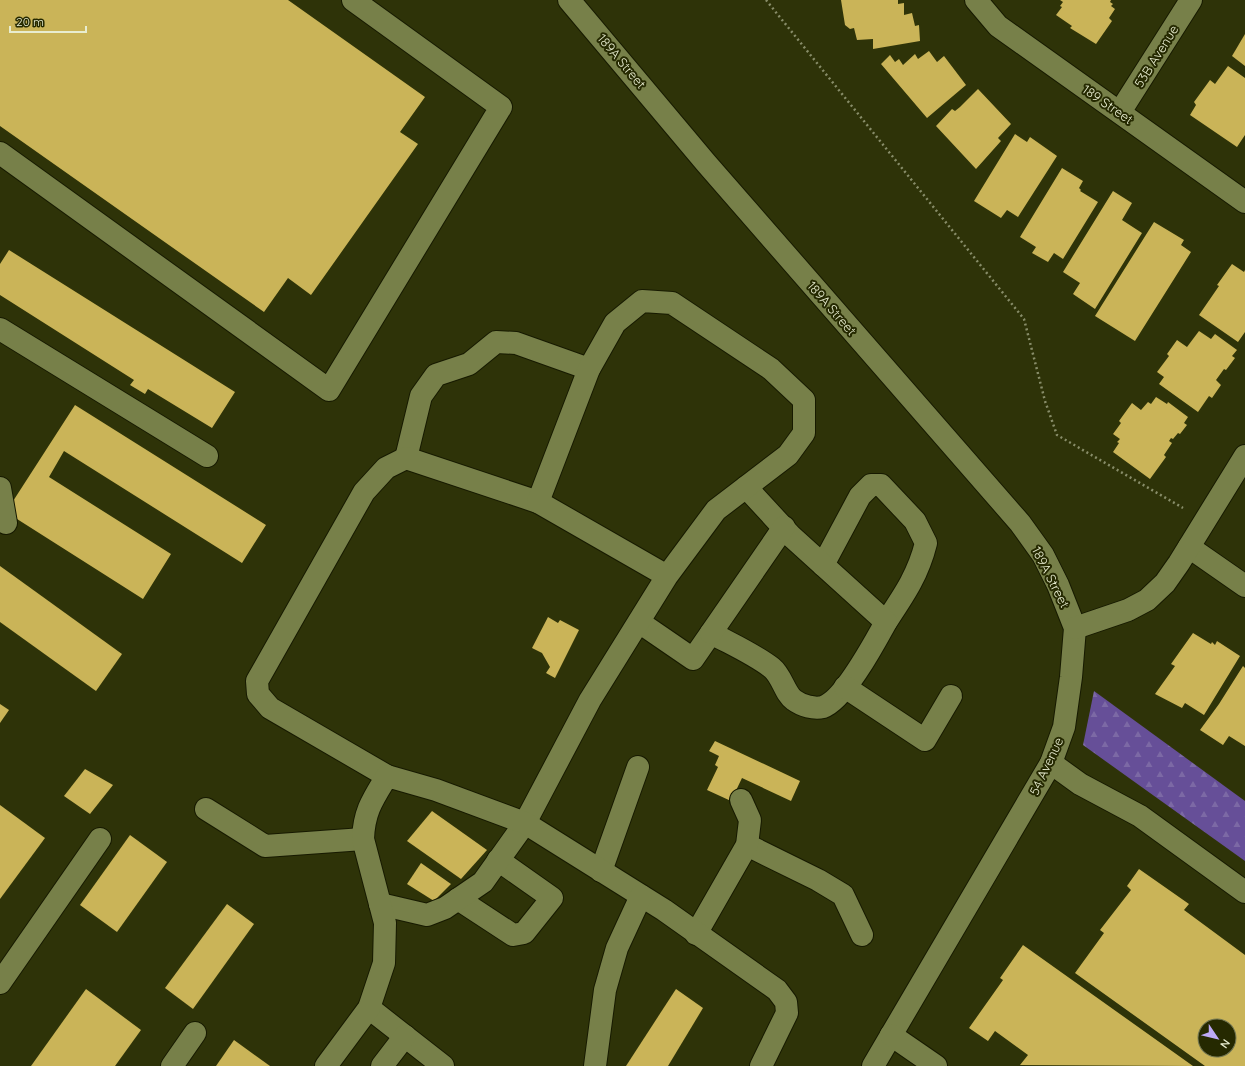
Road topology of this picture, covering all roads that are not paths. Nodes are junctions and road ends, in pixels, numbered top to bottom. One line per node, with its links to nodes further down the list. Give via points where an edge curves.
1 (354, 0): 6 (street, via 501,107 329,390)
2 (569, 0): 24 (street, 189A Street, via 706,163 1020,523 1043,555)
3 (976, 0): 5 (street, 189 Street, via 998,26)
4 (1191, 0): 5 (street, 53B Avenue)
5 (1120, 112): 7 (street, 189 Street)
6 (0, 153)
7 (1245, 202)
8 (0, 328): 10 (street)
9 (590, 369): 12 (street, via 516,343 496,342 469,364 436,375 421,396); 13 (street, via 615,323 642,301 672,303 771,369 804,400 804,433 788,456); 15 (street)
10 (207, 456)
11 (1245, 456): 18 (street)
12 (406, 458): 15 (street); 30 (street, via 386,468 364,492 257,681 258,694 270,708)
13 (746, 487): 17 (street); 20 (street, via 716,510)
14 (0, 488): 16 (street)
15 (538, 502): 20 (street)
16 (6, 523)
17 (784, 527): 19 (street); 25 (street)
18 (1189, 547): 21 (street); 24 (street, via 1165,583 1147,600 1128,610)
19 (823, 565): 23 (street); 23 (street, via 860,496 871,485 881,485 915,521 926,543 920,566)
20 (667, 576): 22 (street)
21 (1245, 586)
22 (639, 622): 25 (street, via 693,659); 33 (street, via 590,700)
23 (886, 622): 26 (street, via 872,648)
24 (1075, 628): 28 (street, 54 Avenue, via 1064,727)
25 (711, 633): 26 (street, via 772,668 782,679 792,700 805,706 822,707 833,701)
26 (845, 687): 27 (street, via 925,740)
27 (951, 696)
28 (1051, 763): 39 (street, via 1080,784 1140,816); 48 (street, 54 Avenue)
29 (638, 767): 38 (street)
30 (387, 776): 33 (street, via 436,790); 35 (street, via 368,807)
31 (741, 800): 36 (street, via 750,820)
32 (206, 809): 35 (street, via 265,846)
33 (525, 823): 37 (street); 38 (street)
34 (100, 839): 45 (street)
35 (363, 839): 42 (street)
36 (747, 845): 43 (street); 44 (street, via 843,894)
37 (498, 860): 41 (street, via 483,882); 41 (street, via 552,898 524,933 513,935)
38 (602, 871): 40 (street)
39 (1245, 892)
40 (641, 896): 43 (street); 54 (street, via 617,948 605,990)
41 (458, 899): 42 (street, via 446,908 427,915)
42 (380, 904): 46 (street, via 385,923 384,963)
43 (696, 934): 55 (street, via 777,990 786,1002 787,1013)
44 (862, 935)
45 (0, 983)
46 (369, 1008): 49 (street); 51 (street)
47 (195, 1033): 50 (street)
48 (891, 1035): 56 (street, 54 Avenue); 57 (street)
49 (405, 1036): 52 (street); 53 (street)
50 (172, 1066)
51 (326, 1066)
52 (382, 1066)
53 (443, 1066)
54 (595, 1066)
55 (761, 1066)
56 (872, 1066)
57 (936, 1066)

